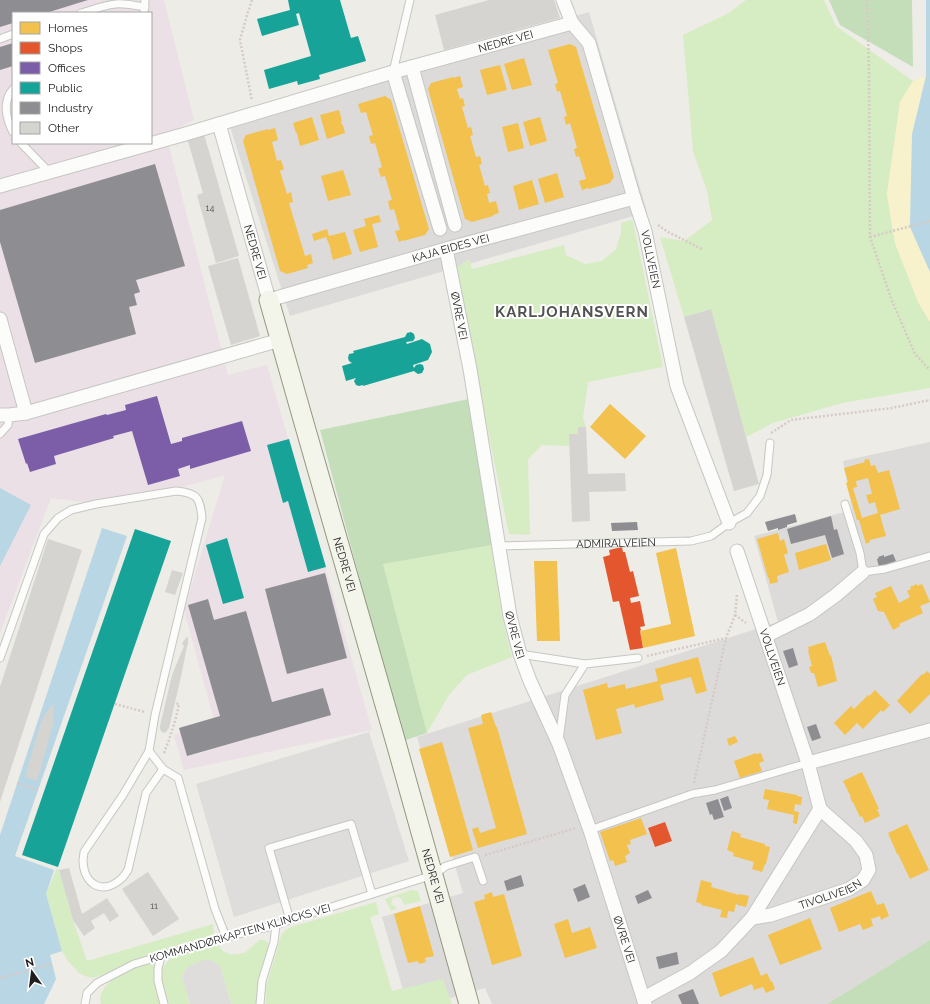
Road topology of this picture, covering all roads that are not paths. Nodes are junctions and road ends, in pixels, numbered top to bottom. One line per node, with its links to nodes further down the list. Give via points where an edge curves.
1 (410, 0): 9 (lane)
2 (562, 0): 5 (street, VOLLVEIEN)
3 (145, 7): 4 (lane, via 116,4)
4 (84, 12)
5 (572, 23): 8 (street, NEDRE VEI); 18 (street, VOLLVEIEN, via 589,43)
6 (12, 34): 7 (lane)
7 (0, 39)
8 (412, 67): 9 (street, NEDRE VEI); 19 (street)
9 (393, 72): 11 (street, NEDRE VEI); 20 (street)
10 (12, 90): 12 (lane, via 6,107)
11 (219, 124): 13 (street, NEDRE VEI); 22 (street, NEDRE VEI)
12 (12, 130)
13 (152, 143)
14 (22, 144): 16 (lane)
15 (148, 144): 16 (street, NEDRE VEI)
16 (49, 172): 17 (street, NEDRE VEI)
17 (0, 186)
18 (634, 198): 21 (street, KAJA EIDES VEI); 30 (street, VOLLVEIEN, via 645,232 677,386)
19 (455, 225)
20 (440, 229)
21 (446, 249): 22 (street, KAJA EIDES VEI); 31 (street, ØVRE VEI, via 470,369)
22 (269, 300): 24 (main road, NEDRE VEI)
23 (0, 319): 25 (street)
24 (280, 340): 25 (street); 47 (main road, NEDRE VEI)
25 (26, 413): 26 (street)
26 (5, 415): 27 (lane, via 8,425)
27 (0, 434)
28 (770, 444): 30 (lane, ADMIRALVEIEN, via 767,475 760,496 747,513)
29 (845, 504): 34 (lane)
30 (728, 523): 31 (lane, ADMIRALVEIEN, via 710,536 691,541)
31 (499, 546): 36 (street, ØVRE VEI, via 510,616)
32 (737, 551): 35 (street, VOLLVEIEN)
33 (930, 556): 34 (lane, via 885,569)
34 (863, 572): 35 (street, via 810,614)
35 (766, 636): 43 (street, VOLLVEIEN)
36 (520, 654): 39 (lane); 41 (street, ØVRE VEI)
37 (0, 658): 42 (lane, via 44,534 58,518 71,510 96,504 176,491 188,492 198,498 202,518 155,715)
38 (638, 658): 39 (lane)
39 (585, 664): 41 (lane, via 565,695)
40 (930, 730): 43 (street)
41 (559, 744): 46 (street, ØVRE VEI)
42 (149, 751): 44 (lane); 44 (lane, via 84,852 83,861 87,876 94,885 107,887 114,884 128,870 146,793)
43 (808, 763): 45 (street); 46 (lane, via 715,790 692,794)
44 (161, 767): 53 (lane, via 178,778 215,909)
45 (820, 809): 50 (street); 50 (street, TIVOLIVEIEN, via 856,841 866,855 869,870 864,880 849,889)
46 (589, 827): 55 (street, ØVRE VEI)
47 (433, 875): 48 (lane, KOMMANDØRKAPTEIN KLINCKS VEI, via 446,866 476,857); 49 (lane, KOMMANDØRKAPTEIN KLINCKS VEI); 59 (main road, NEDRE VEI)
48 (483, 880)
49 (372, 894): 51 (lane, KOMMANDØRKAPTEIN KLINCKS VEI); 51 (lane, via 351,824 269,848)
50 (752, 918): 55 (street, via 721,951)
51 (290, 920): 52 (lane, KOMMANDØRKAPTEIN KLINCKS VEI)
52 (276, 925): 53 (lane, KOMMANDØRKAPTEIN KLINCKS VEI); 58 (lane, via 274,942 262,981)
53 (226, 937): 54 (lane, KOMMANDØRKAPTEIN KLINCKS VEI)
54 (161, 956): 56 (lane, KOMMANDØRKAPTEIN KLINCKS VEI, via 134,964 97,983 87,993); 57 (lane, via 158,981)
55 (645, 1001)
56 (85, 1004)
57 (164, 1004)
58 (260, 1004)
59 (469, 1004)

